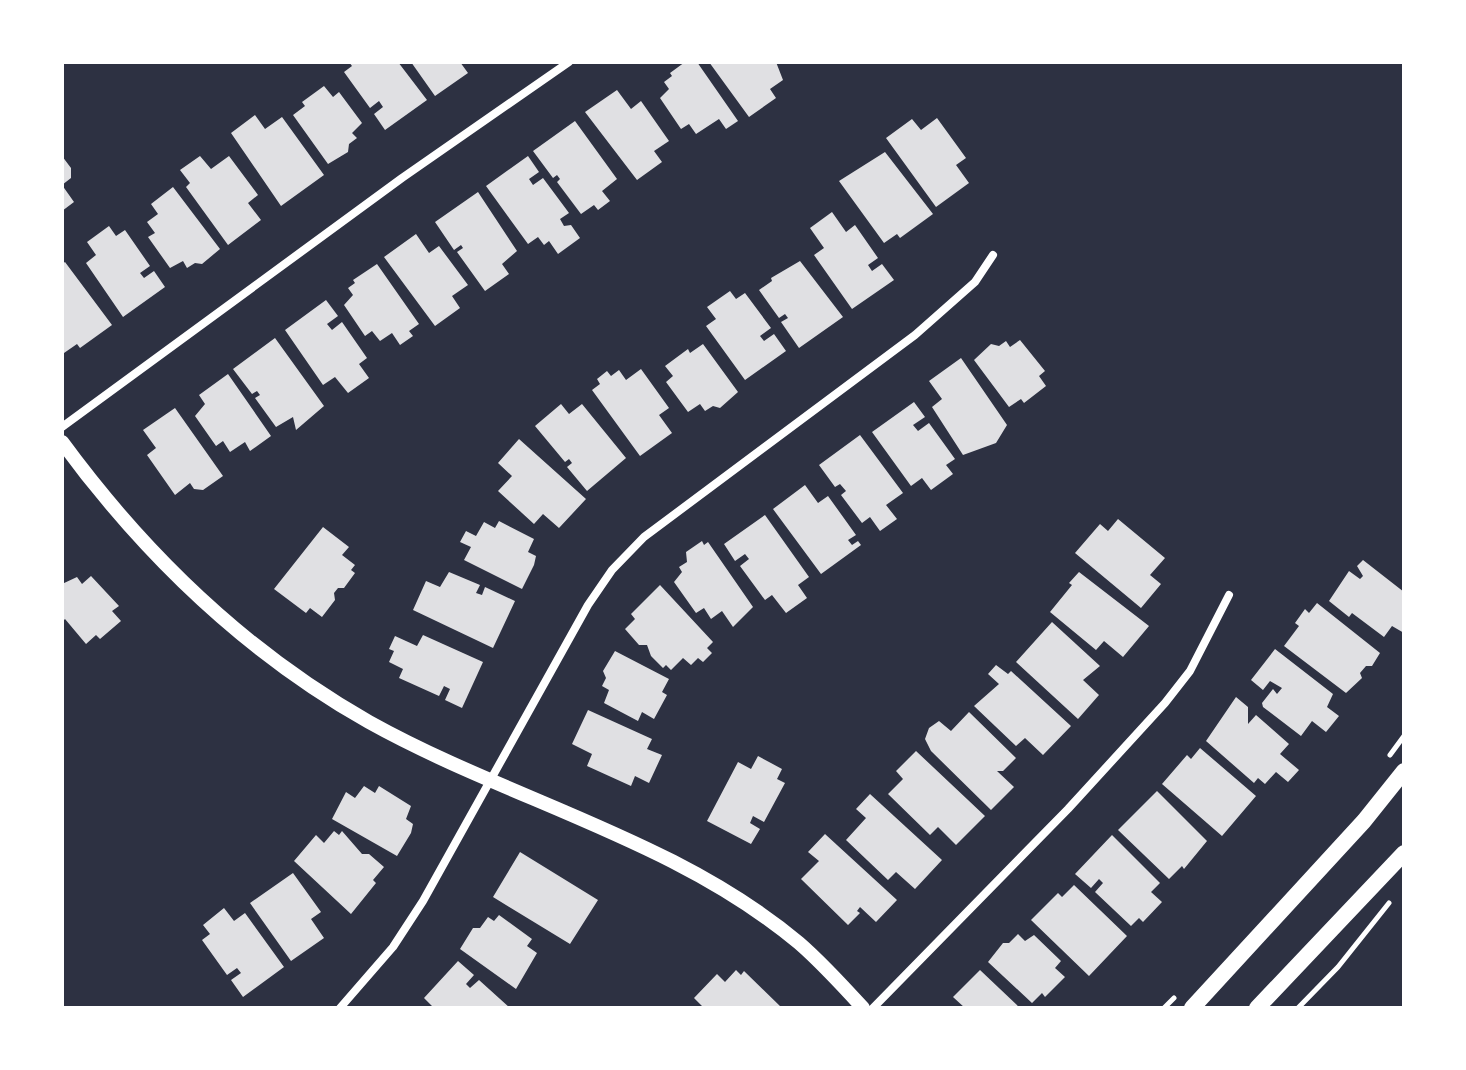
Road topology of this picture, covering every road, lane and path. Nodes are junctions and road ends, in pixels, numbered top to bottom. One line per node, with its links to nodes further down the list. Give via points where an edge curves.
1 (569, 62): 3 (street)
2 (993, 255): 7 (street, via 975,282 915,335 678,508 612,570)
3 (62, 427)
4 (62, 442): 7 (street, via 164,563 267,655 368,721)
5 (1229, 595): 12 (street, via 1203,650 1165,703)
6 (1404, 771): 13 (main road)
7 (491, 782): 10 (street, via 393,947); 11 (street, via 703,879 799,943)
8 (1404, 853): 14 (main road)
9 (1395, 896): 15 (path)
10 (340, 1008)
11 (863, 1008)
12 (873, 1008)
13 (1192, 1008)
14 (1257, 1008)
15 (1298, 1008)

